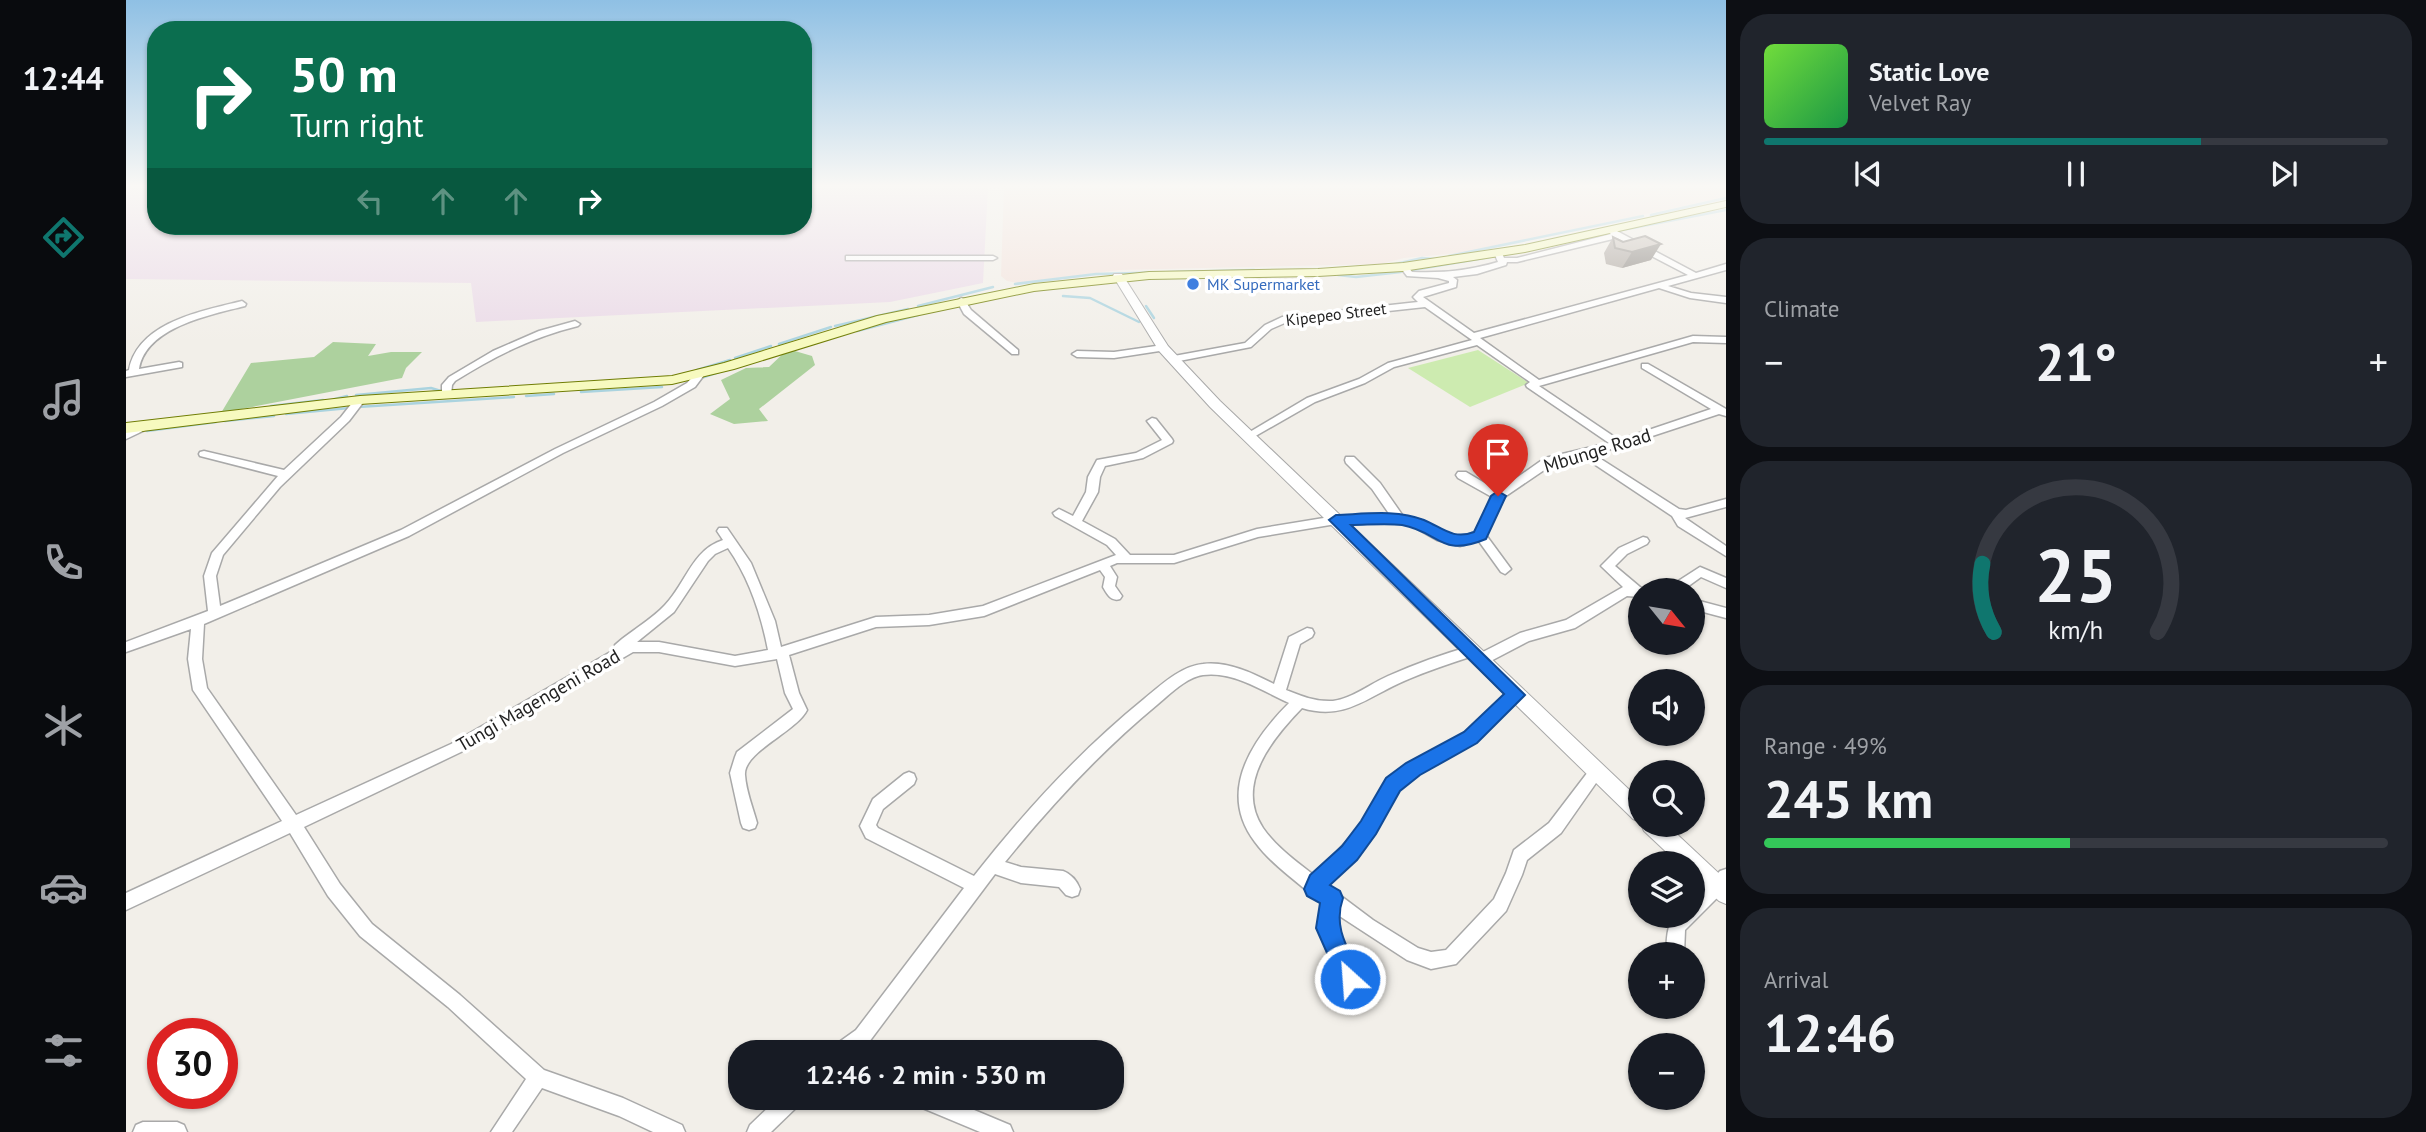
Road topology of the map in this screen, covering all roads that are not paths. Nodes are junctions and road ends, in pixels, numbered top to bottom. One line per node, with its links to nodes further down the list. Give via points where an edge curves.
1 (1581, 239): 3 (main road)
2 (1626, 239): 10 (street)
3 (1500, 256): 6 (main road); 9 (street, via 1476,271)
4 (849, 258): 5 (street)
5 (993, 258)
6 (1404, 267): 8 (main road); 9 (street, via 1413,275)
7 (1726, 267): 10 (street)
8 (1118, 276): 13 (main road); 20 (street)
9 (1442, 276): 15 (street, via 1454,284 1419,293)
10 (1696, 276): 11 (street)
11 (1661, 286): 12 (street); 17 (street)
12 (1726, 300)
13 (961, 301): 19 (street, via 967,312); 25 (main road, via 824,335)
14 (242, 304): 24 (street, via 160,332 143,348)
15 (1424, 304): 17 (street); 20 (street, Kipepeo Street, via 1285,319 1248,345)
16 (575, 324): 27 (street, via 533,335 495,353 452,379)
17 (1477, 338): 26 (street); 34 (street, via 1391,365 1311,400)
18 (1726, 340): 26 (street, via 1693,339)
19 (1015, 352)
20 (1168, 353): 21 (street, Kipepeo Street); 34 (street)
21 (1077, 354)
22 (179, 365): 24 (street)
23 (1645, 366): 29 (street)
24 (130, 373)
25 (699, 375): 27 (main road, via 592,387); 60 (street, via 691,385 658,404 405,533)
26 (1537, 383): 35 (street, via 1531,386)
27 (447, 393): 28 (main road)
28 (360, 400): 32 (main road); 39 (street)
29 (1723, 412): 35 (street, Mbunge Road)
30 (1152, 421): 47 (street, via 1168,441 1139,456 1101,463)
31 (126, 428): 32 (main road)
32 (141, 428): 33 (street)
33 (126, 436)
34 (1248, 436): 46 (street)
35 (1618, 444): 36 (street, Mbunge Road)
36 (1585, 453): 41 (street, Mbunge Road, via 1549,461); 44 (street)
37 (204, 454): 39 (street)
38 (1350, 460): 45 (street)
39 (286, 474): 60 (street, via 218,553 210,576)
40 (1462, 475): 41 (street)
41 (1498, 496): 48 (street)
42 (1726, 503): 44 (street)
43 (1059, 513): 47 (street)
44 (1676, 513): 50 (street, via 1682,523)
45 (1399, 519): 46 (street); 48 (street, via 1447,540 1465,541)
46 (1336, 520): 51 (street, Tungi Magengeni Road, via 1257,533 1174,559); 67 (street)
47 (1076, 521): 51 (street, via 1111,542)
48 (1480, 535): 53 (street)
49 (1643, 541): 56 (street, via 1607,566)
50 (1726, 552)
51 (1125, 557): 52 (street, Tungi Magengeni Road)
52 (1102, 564): 58 (street); 66 (street, Tungi Magengeni Road, via 984,611 876,622)
53 (1505, 569)
54 (1691, 578): 55 (street, via 1700,572)
55 (1726, 583)
56 (1628, 584)
57 (1628, 591): 67 (street, via 1570,624)
58 (1116, 596)
59 (1705, 608): 61 (street)
60 (215, 614): 62 (street)
61 (1726, 614)
62 (198, 621): 64 (street); 75 (street, via 195,659 200,690)
63 (1307, 632): 68 (street, via 1294,641)
64 (126, 647)
65 (617, 652): 66 (street, Tungi Magengeni Road, via 659,647 735,661); 66 (street, via 675,602 710,549 726,537 746,563); 75 (street, Tungi Magengeni Road, via 535,705 456,748)
66 (779, 653): 74 (street, via 800,710 742,757 737,773)
67 (1476, 655): 69 (street); 70 (street, via 1397,678 1342,705 1315,706)
68 (1279, 691): 70 (street); 77 (street, via 1224,671 1204,669 1183,677 1131,716 1035,813)
69 (1516, 695): 71 (street); 81 (street, via 1463,743 1393,784 1368,828)
70 (1301, 700): 81 (street, via 1255,750 1246,801 1261,838)
71 (1597, 774): 73 (street); 82 (street, via 1555,828 1520,855 1500,905 1450,958 1428,960 1411,953)
72 (909, 779): 78 (street, via 878,804 868,826 873,833)
73 (1628, 802)
74 (750, 823)
75 (293, 824): 83 (street, Tungi Magengeni Road); 87 (street, via 334,890 366,930)
76 (1666, 837): 79 (street)
77 (992, 864): 78 (street); 80 (street, via 1021,875 1063,879)
78 (976, 886): 86 (street)
79 (1724, 886): 84 (street)
80 (1072, 889)
81 (1314, 889): 82 (street)
82 (1333, 898): 85 (street, via 1327,928)
83 (126, 902)
84 (1705, 902)
85 (1350, 979)
86 (863, 1040)
87 (538, 1077): 90 (street); 93 (street)
88 (780, 1110): 94 (street)
89 (951, 1110): 95 (street)
90 (504, 1131)
91 (143, 1132): 92 (street)
92 (177, 1132)
93 (675, 1132)
94 (757, 1132)
95 (1003, 1132)

